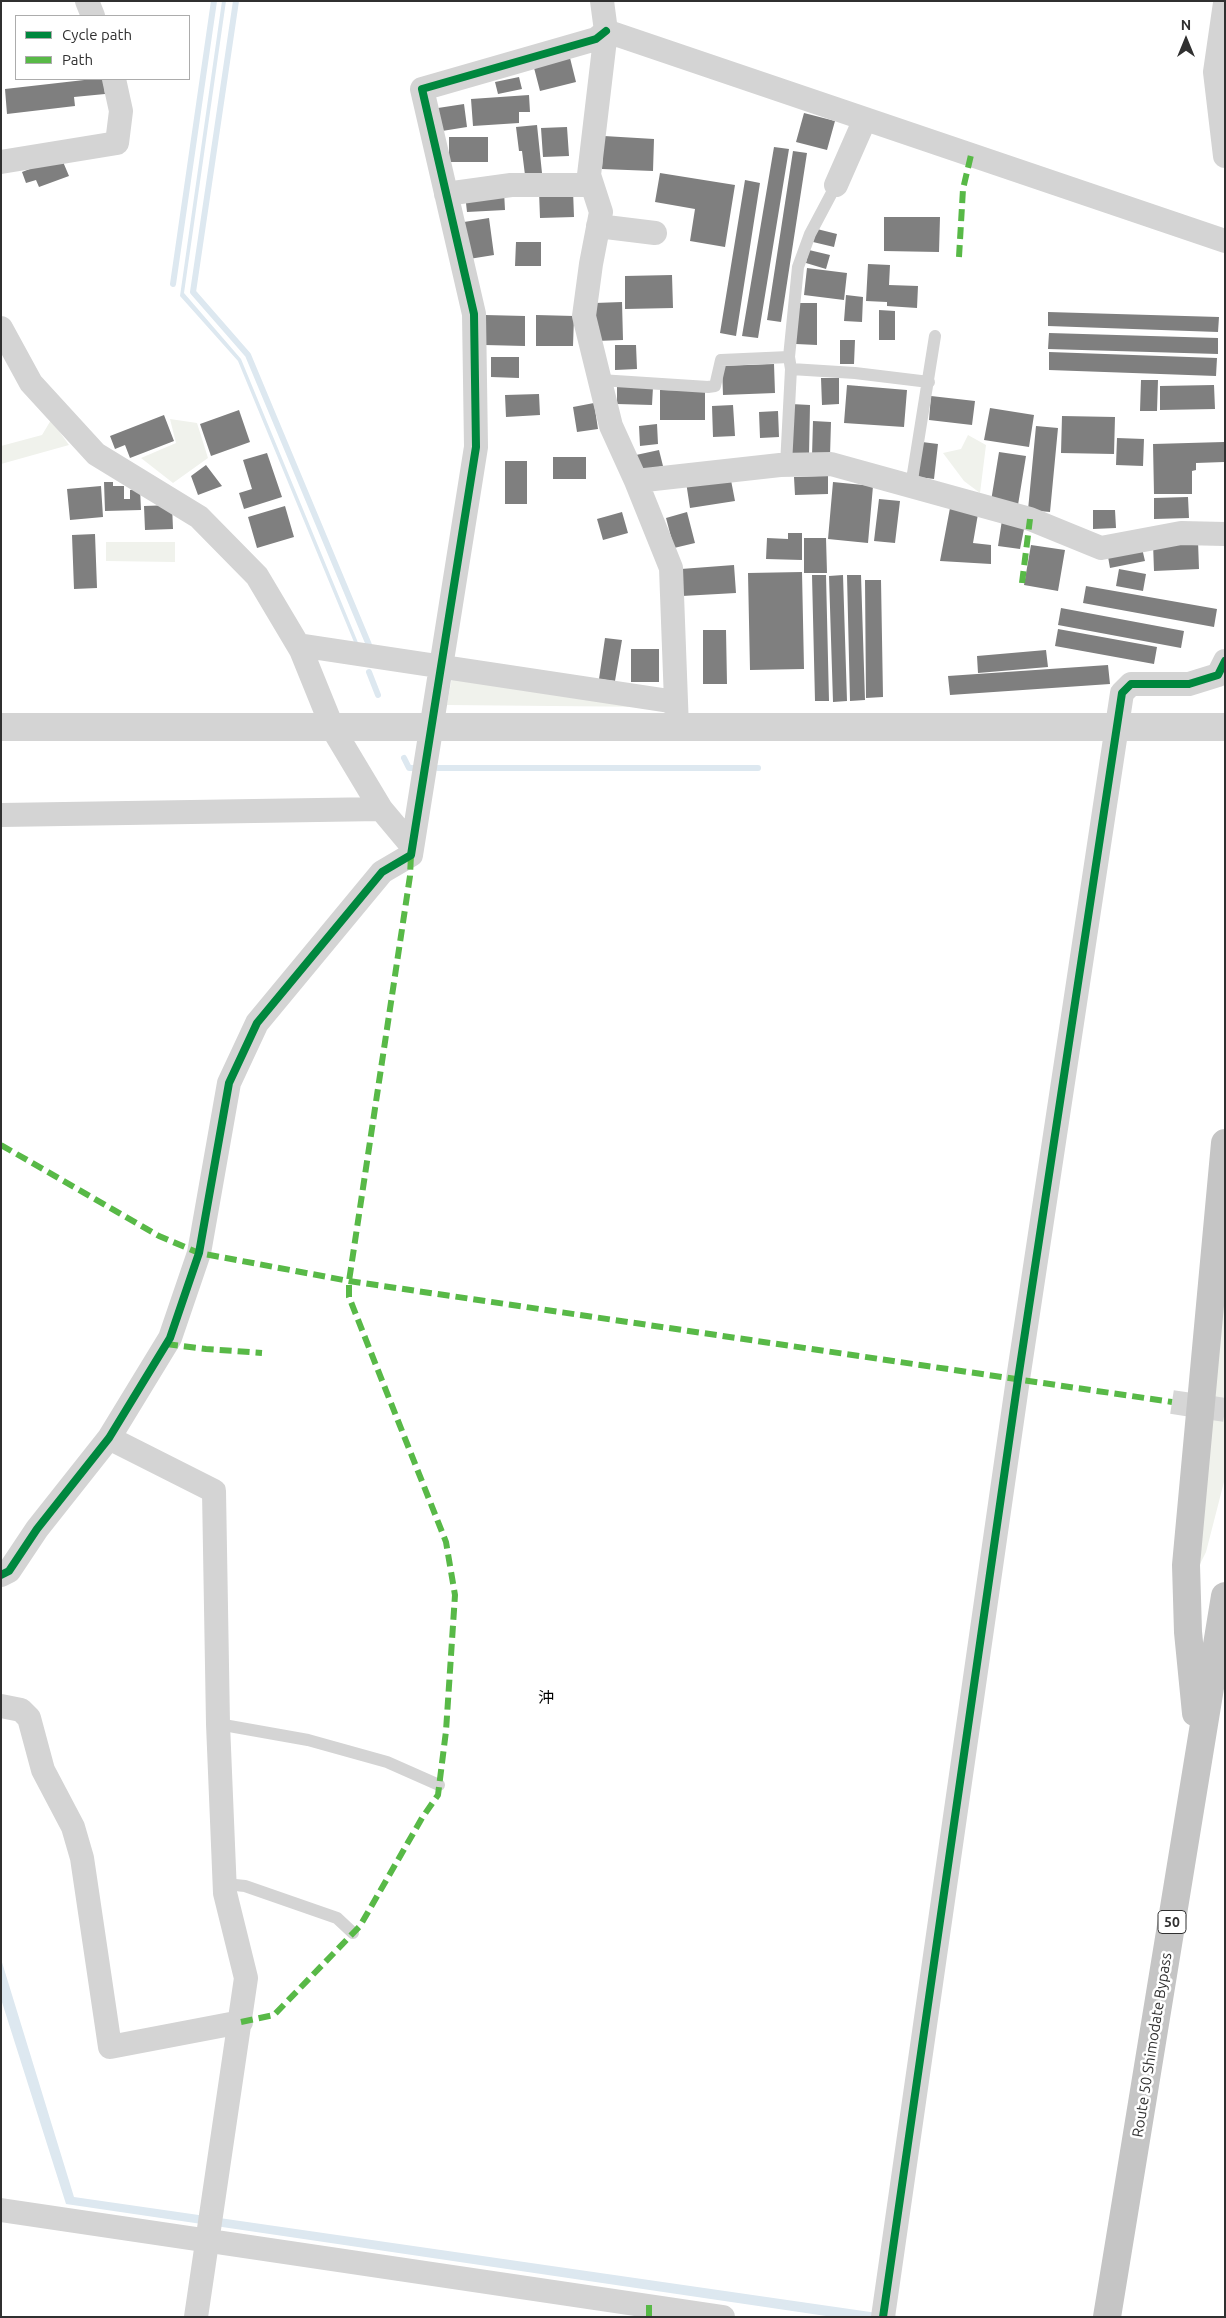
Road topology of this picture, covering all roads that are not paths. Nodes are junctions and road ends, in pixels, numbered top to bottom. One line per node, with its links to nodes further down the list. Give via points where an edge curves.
1 (87, 1): 4 (street)
2 (602, 1): 5 (street)
3 (1225, 4): 8 (street, via 1215,72)
4 (93, 15)
5 (606, 31): 7 (street); 10 (street, via 589,175); 12 (street, via 596,40 422,89)
6 (114, 80): 9 (street, via 121,111 117,143)
7 (865, 119): 11 (street); 15 (street)
8 (1225, 156)
9 (1, 162)
10 (592, 185): 12 (street, via 511,185); 13 (street, via 601,212)
11 (836, 185): 18 (lane, via 810,234 798,267)
12 (446, 194): 28 (street, via 474,314 476,447)
13 (598, 226): 14 (street); 20 (street, via 584,316)
14 (655, 234)
15 (1225, 241)
16 (1, 328): 26 (street, via 31,384 96,454 199,517 256,576)
17 (935, 336): 21 (lane)
18 (789, 356): 19 (lane); 20 (lane, via 721,360 715,386 708,387)
19 (791, 370): 21 (lane, via 855,372); 22 (lane)
20 (600, 380): 23 (street, via 611,426)
21 (928, 382): 24 (lane)
22 (786, 465): 23 (street); 24 (street, via 831,464)
23 (636, 481): 29 (street, via 671,568)
24 (911, 486): 25 (street, via 1030,520 1101,548 1181,533)
25 (1225, 534)
26 (298, 645): 28 (street); 34 (street)
27 (1225, 661): 32 (street, via 1218,674 1189,684 1131,684 1122,693)
28 (440, 667): 29 (street); 31 (street)
29 (677, 715): 31 (street); 32 (street)
30 (1, 727): 34 (street)
31 (432, 727): 34 (street); 37 (street)
32 (1116, 727): 33 (street); 53 (street)
33 (1225, 727)
34 (334, 729): 35 (street)
35 (381, 809): 36 (street); 37 (street)
36 (1, 814)
37 (412, 846): 39 (street, via 411,855 382,872 257,1023 230,1083 199,1253 170,1338)
38 (1225, 1143): 44 (highway, via 1186,1565 1188,1632)
39 (109, 1438): 40 (street); 43 (street, via 214,1491)
40 (4, 1568)
41 (1225, 1596): 44 (highway, Route 50 Shimodate Bypass / 50)
42 (1, 1706): 48 (street, via 21,1710 30,1718 43,1770 73,1827 82,1858 110,2047)
43 (218, 1724): 45 (lane, via 308,1740 387,1762); 46 (street)
44 (1200, 1749): 54 (highway, Route 50 Shimodate Bypass / 50)
45 (439, 1785)
46 (225, 1884): 47 (lane, via 245,1886 337,1918); 48 (street, via 246,1978)
47 (353, 1933)
48 (240, 2022): 50 (street)
49 (1, 2210): 50 (street)
50 (207, 2240): 51 (street); 52 (street)
51 (196, 2317)
52 (723, 2317)
53 (883, 2317)
54 (1107, 2317)

